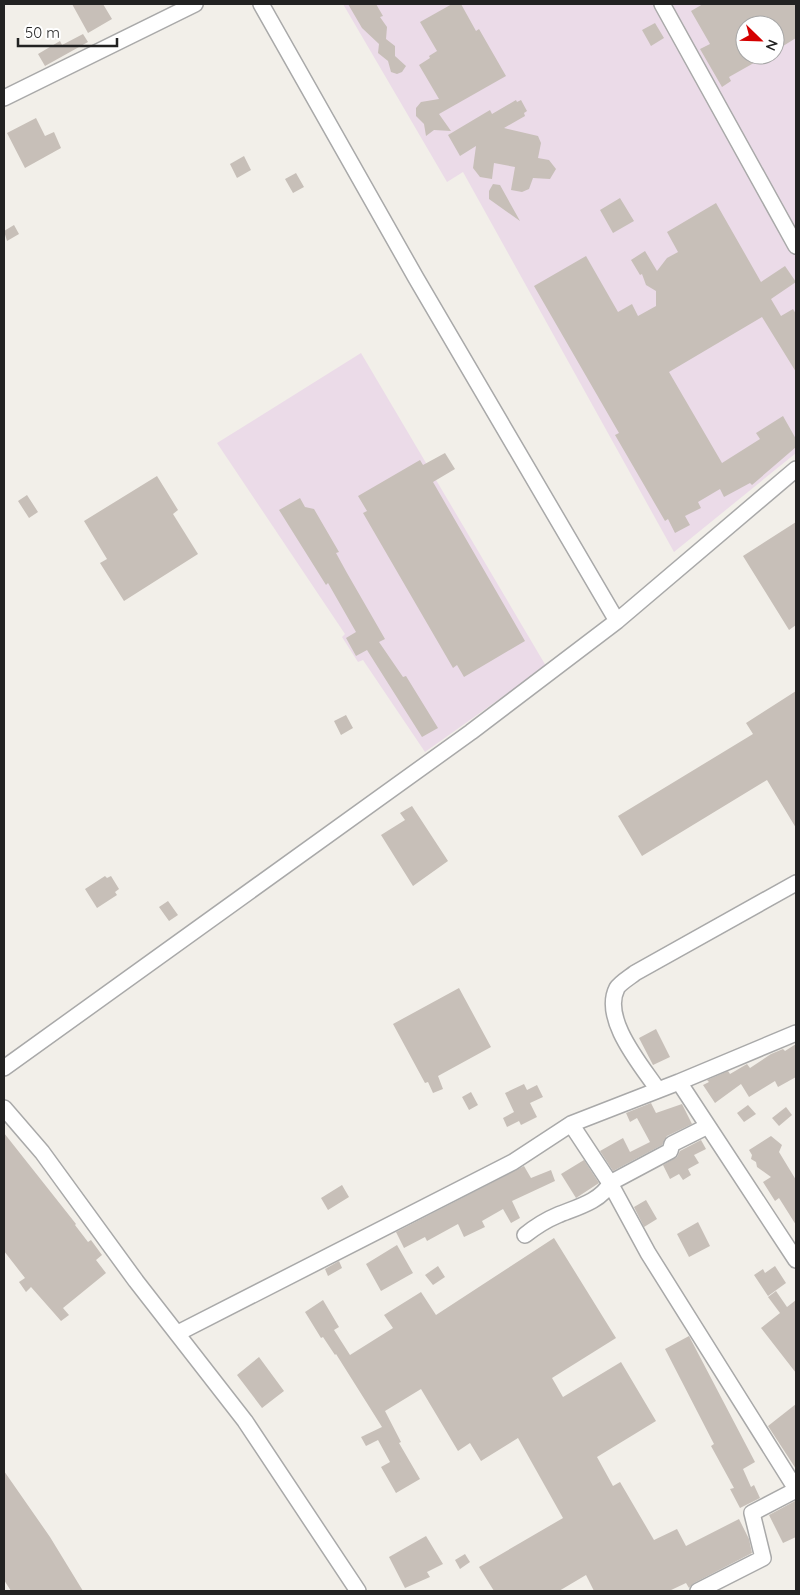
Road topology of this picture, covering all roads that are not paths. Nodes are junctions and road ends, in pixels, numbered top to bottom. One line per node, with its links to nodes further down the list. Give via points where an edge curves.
1 (195, 4): 4 (street)
2 (261, 4): 7 (street, via 416,278)
3 (662, 4): 5 (street)
4 (4, 98)
5 (796, 246)
6 (796, 469): 7 (street)
7 (617, 621): 10 (street, via 362,811)
8 (796, 883): 12 (street, via 635,973 618,988 612,1011 624,1039)
9 (796, 1032): 11 (street)
10 (4, 1068)
11 (679, 1082): 12 (street); 15 (street)
12 (658, 1090): 14 (street)
13 (4, 1108): 19 (street, via 42,1152)
14 (572, 1124): 16 (street); 19 (street, via 513,1162)
15 (708, 1126): 16 (street, via 672,1144 670,1151); 18 (street)
16 (610, 1183): 17 (street, via 606,1191 574,1210 543,1222); 20 (street, via 648,1253)
17 (525, 1235)
18 (796, 1260)
19 (178, 1333): 21 (street, via 245,1421)
20 (796, 1489): 22 (street, via 752,1513 763,1558)
21 (358, 1591)
22 (698, 1591)

